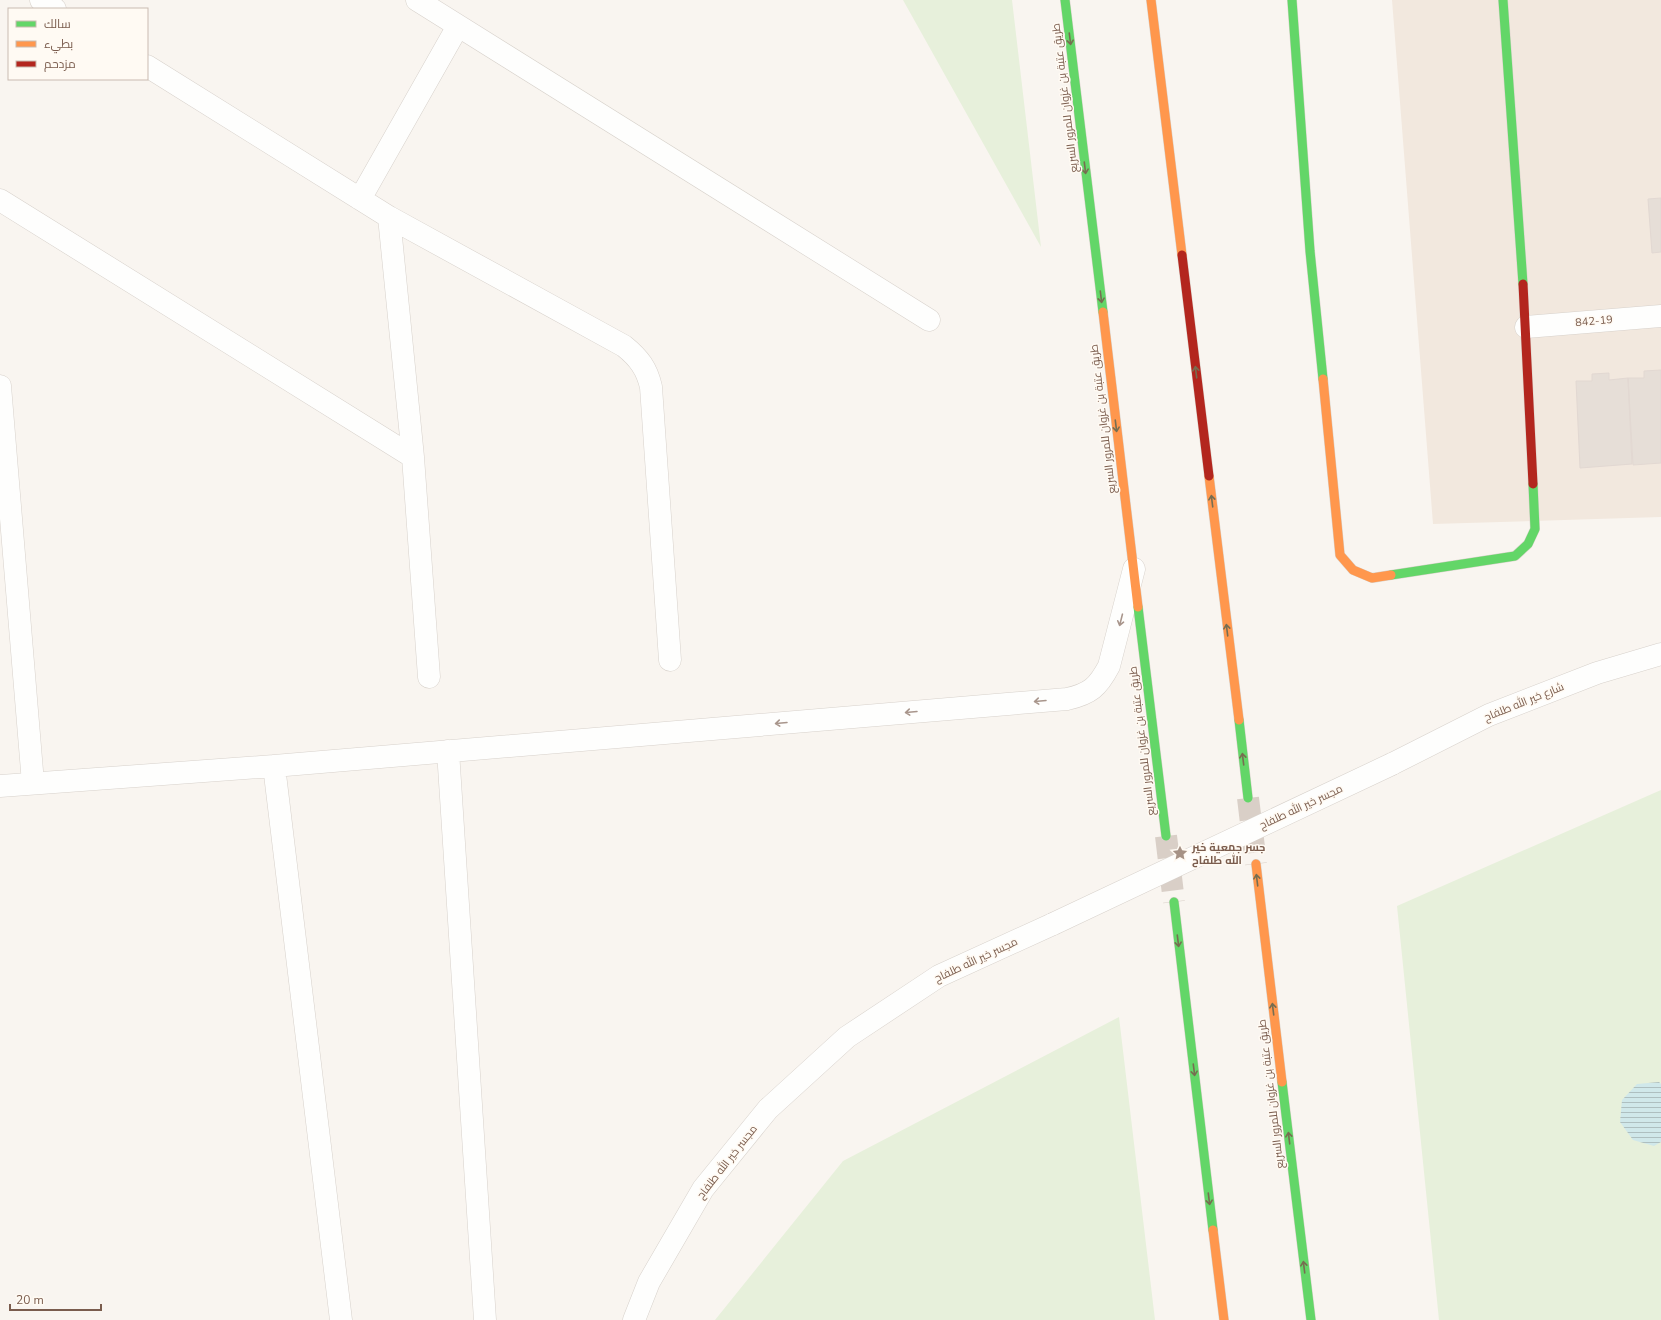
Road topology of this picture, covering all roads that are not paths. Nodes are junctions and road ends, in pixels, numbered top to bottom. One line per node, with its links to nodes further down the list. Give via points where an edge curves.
1 (41, 0): 7 (street)
2 (417, 0): 8 (street)
3 (1065, 0): 18 (main road, طريق عتبة بن غزوان للمرور السريع, one-way to 18)
4 (1151, 0): 27 (main road, one-way to 4)
5 (1292, 0): 15 (main road, via 1310,251 1340,555 1353,570 1372,578 1515,556 1528,544 1535,529)
6 (1504, 0): 15 (main road)
7 (53, 8)
8 (458, 26): 10 (street); 14 (street)
9 (148, 67): 10 (street)
10 (360, 199): 12 (street)
11 (0, 200): 17 (street)
12 (389, 217): 17 (street); 20 (street, via 624,346 644,366 651,387)
13 (1661, 316): 15 (street, 842-19)
14 (929, 320)
15 (1526, 327)
16 (0, 386): 25 (street)
17 (413, 457): 21 (street)
18 (1134, 569): 22 (street, one-way to 22, via 1109,666 1093,689 1081,696); 28 (main road, طريق عتبة بن غزوان للمرور السريع)
19 (1661, 654): 23 (street, شارع خير الله طلفاح, via 1597,673 1489,715)
20 (670, 660)
21 (429, 677)
22 (448, 751): 24 (street); 35 (street)
23 (1392, 764): 36 (street, مجسر خير الله طلفاح, bridge, via 939,976 847,1037 768,1109 703,1189 649,1282)
24 (274, 766): 25 (street); 34 (street)
25 (33, 783): 26 (street)
26 (0, 786)
27 (1248, 798)
28 (1166, 836)
29 (1256, 864): 31 (main road, طريق عتبة بن غزوان للمرور السريع, one-way to 29)
30 (1174, 902): 32 (main road, one-way to 32)
31 (1307, 1288): 33 (main road); 39 (main road, طريق عتبة بن غزوان للمرور السريع)
32 (1221, 1293): 37 (main road); 38 (main road)
33 (1318, 1307)
34 (341, 1320)
35 (485, 1320)
36 (634, 1320)
37 (1221, 1320)
38 (1224, 1320)
39 (1311, 1320)

